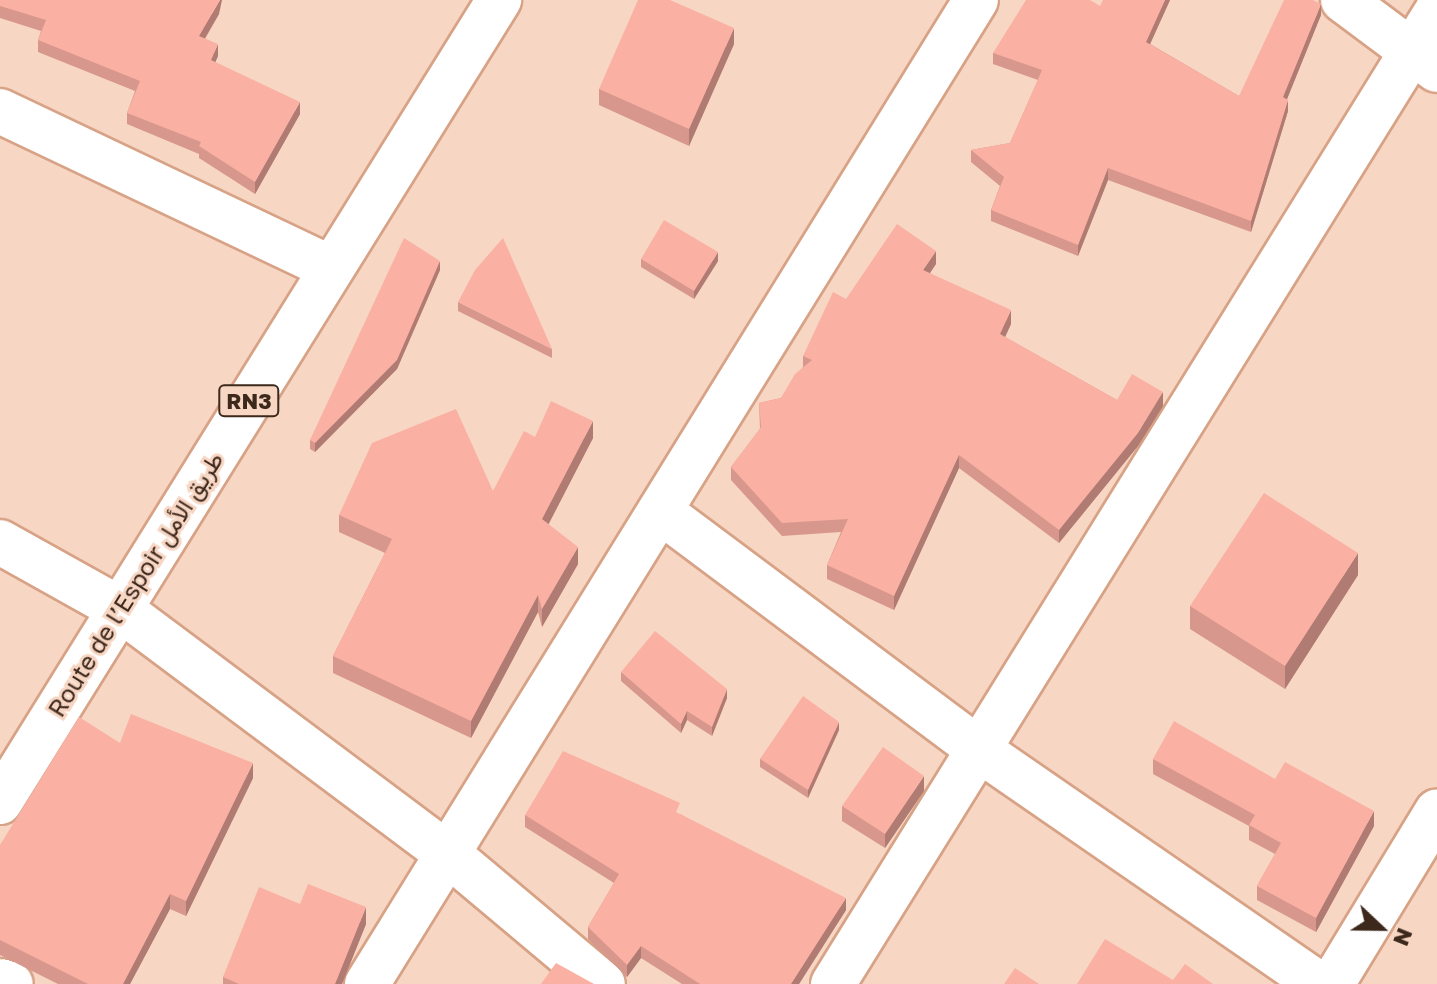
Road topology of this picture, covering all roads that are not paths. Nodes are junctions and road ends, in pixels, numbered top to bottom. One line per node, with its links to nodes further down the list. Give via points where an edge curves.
1 (499, 0): 7 (main road, Route de l’Espoir طريق الأمل / RN3)
2 (976, 0): 8 (main road)
3 (1343, 0): 5 (main road)
4 (1437, 11): 5 (main road)
5 (1424, 61): 11 (main road)
6 (0, 111): 7 (main road)
7 (331, 268): 10 (main road, Route de l’Espoir طريق الأمل / RN3)
8 (660, 511): 11 (main road); 14 (main road)
9 (0, 542): 10 (main road)
10 (120, 609): 12 (main road, Route de l’Espoir طريق الأمل / RN3); 14 (main road)
11 (978, 749): 19 (main road); 20 (main road)
12 (0, 802)
13 (1437, 811): 21 (main road)
14 (448, 854): 17 (main road); 18 (main road)
15 (0, 981): 16 (main road)
16 (11, 984)
17 (367, 984)
18 (603, 984)
19 (833, 984)
20 (1319, 984)
21 (1332, 984)

